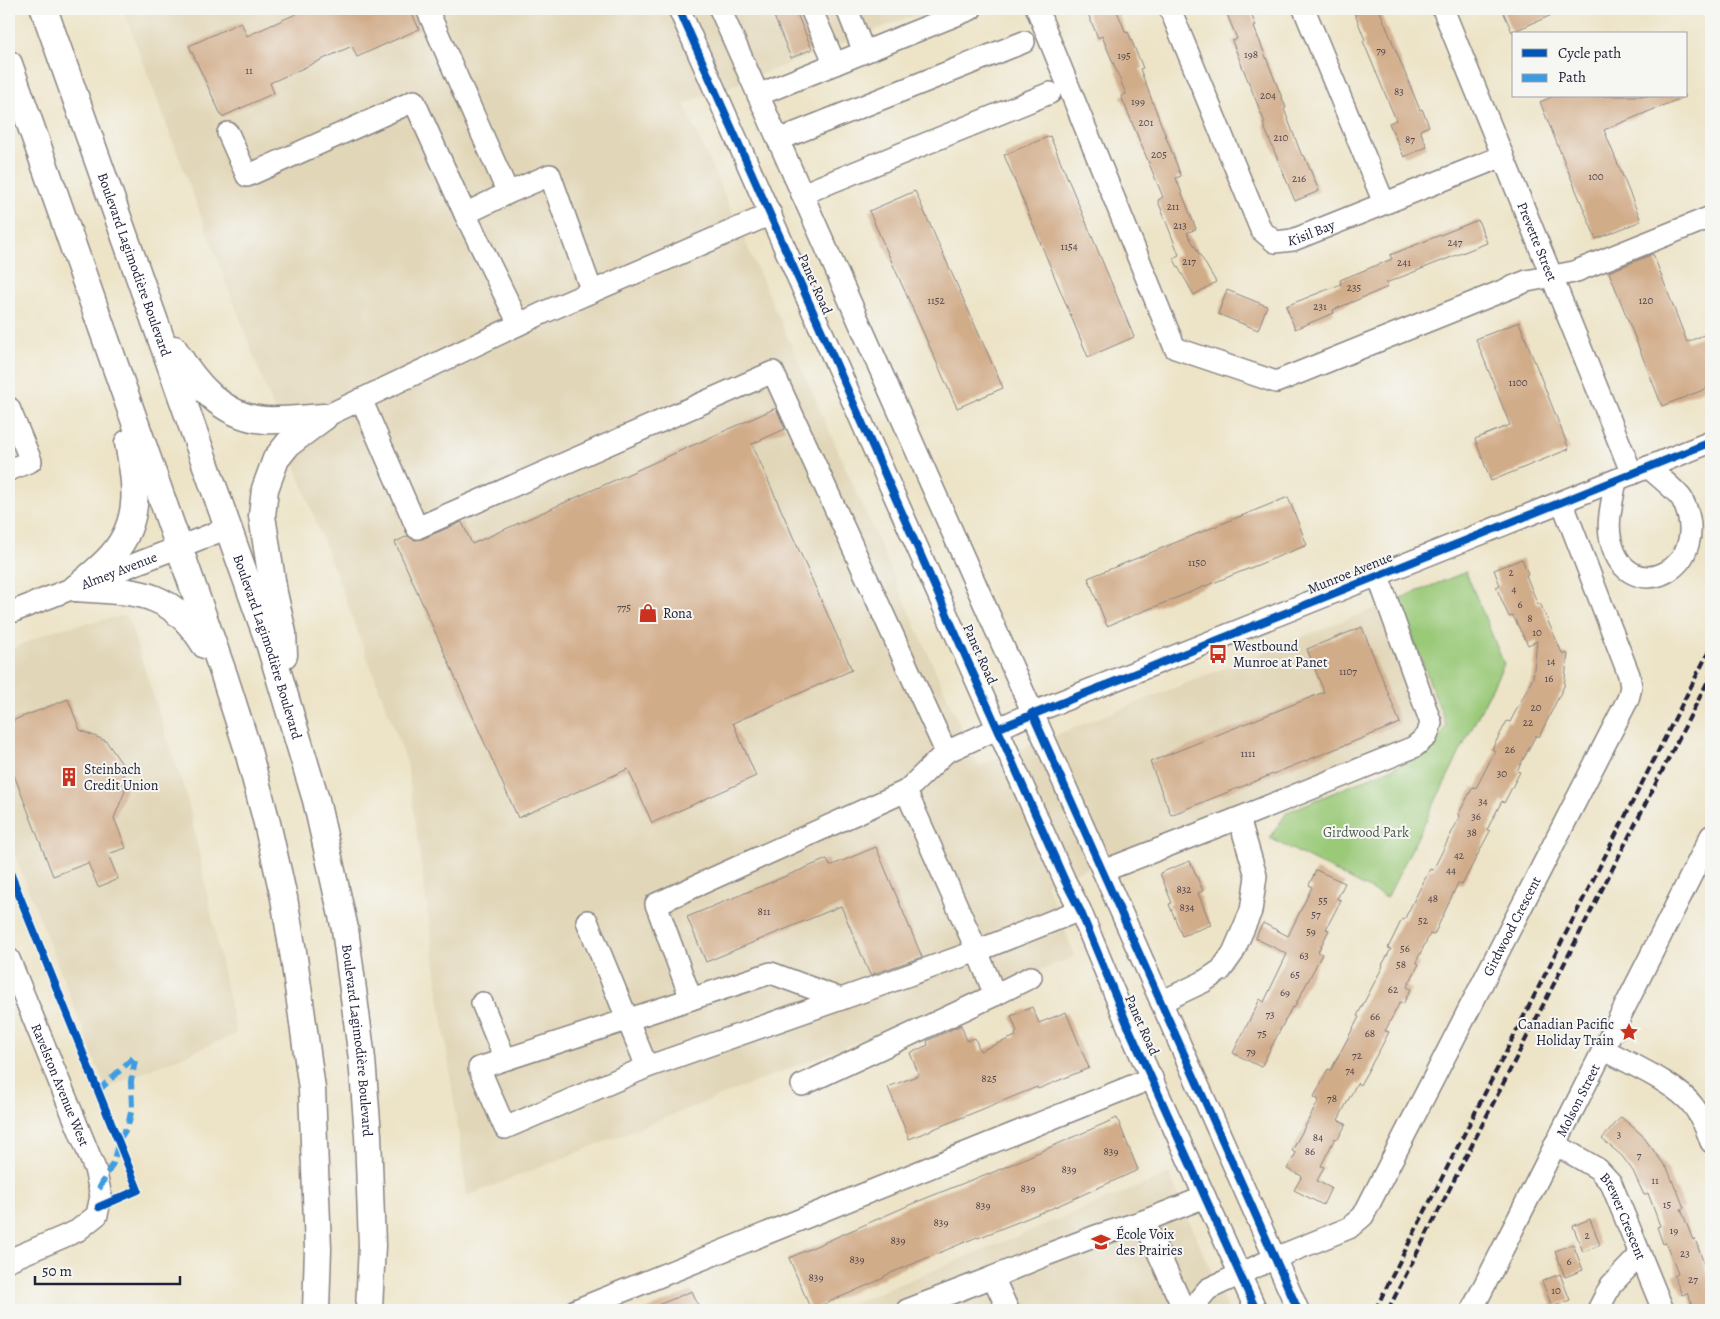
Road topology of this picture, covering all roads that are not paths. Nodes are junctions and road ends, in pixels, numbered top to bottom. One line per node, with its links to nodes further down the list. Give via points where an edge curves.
1 (44, 9): 29 (main road, Boulevard Lagimodière Boulevard)
2 (427, 9): 21 (street)
3 (679, 9): 25 (street, Panet Road)
4 (720, 9): 17 (street, Panet Road)
5 (810, 9): 15 (street)
6 (847, 9): 13 (street)
7 (970, 9): 13 (street)
8 (1037, 9): 27 (street, via 1174,348 1276,382 1527,281)
9 (1170, 9): 23 (street, Kisil Bay, via 1260,230 1275,242 1293,240)
10 (1304, 9): 23 (street)
11 (1443, 9): 20 (street, Prevette Street)
12 (1024, 42): 19 (street)
13 (864, 52): 15 (street)
14 (9, 64): 31 (main road)
15 (835, 64): 17 (street)
16 (1050, 93): 22 (street)
17 (758, 95): 19 (street, Panet Road)
18 (228, 133): 24 (street, via 246,176 414,100)
19 (778, 140): 22 (street, Panet Road)
20 (1502, 156): 23 (street, Kisil Bay); 27 (street, Prevette Street)
21 (508, 193): 24 (street); 28 (street, via 550,175)
22 (802, 194): 46 (street, Panet Road)
23 (1384, 203)
24 (466, 214): 30 (street)
25 (770, 214): 28 (street); 47 (street, Panet Road)
26 (1711, 218): 27 (street, via 1574,272)
27 (1552, 277): 37 (street, Prevette Street)
28 (592, 292): 30 (street)
29 (152, 314): 34 (main road, via 196,380 224,408 265,420); 39 (main road, Boulevard Lagimodière Boulevard)
30 (519, 324): 32 (street)
31 (113, 363): 40 (main road); 42 (main road, via 134,474 134,511 123,540 113,554)
32 (361, 399): 34 (street); 48 (street, via 417,528 773,372)
33 (9, 408): 36 (street, via 31,461)
34 (324, 417): 45 (main road, via 288,444 276,459 265,489 262,516 284,633)
35 (1711, 442): 37 (street, Munroe Avenue)
36 (9, 470)
37 (1632, 474): 38 (street, Munroe Avenue)
38 (1562, 502): 41 (street, Munroe Avenue); 75 (street, Girdwood Crescent, via 1629,675 1628,699 1364,1216 1349,1228)
39 (228, 528): 40 (street, Almey Avenue); 45 (main road, Boulevard Lagimodière Boulevard)
40 (179, 548): 42 (street, Almey Avenue); 44 (main road)
41 (1378, 576): 46 (street, Munroe Avenue); 50 (street, via 1431,723 1427,736 1414,747)
42 (76, 588): 43 (street, Almey Avenue); 44 (main road, via 130,592 153,597 169,605 197,632)
43 (11, 607)
44 (224, 675): 80 (main road, via 267,823 295,966 312,1089 318,1249)
45 (284, 695): 81 (main road, Boulevard Lagimodière Boulevard, via 316,800 345,929 368,1135 372,1245)
46 (1032, 713): 47 (street, Munroe Avenue); 52 (street, Panet Road)
47 (999, 728): 48 (street, Munroe Avenue); 53 (street, Panet Road)
48 (946, 752): 49 (street, Munroe Avenue)
49 (906, 791): 55 (street); 60 (street, Munroe Avenue, via 656,904)
50 (1239, 818): 52 (street); 62 (street, via 1256,876 1251,911 1233,953 1221,970)
51 (1711, 836): 65 (street, Molson Street)
52 (1103, 871): 62 (street, Panet Road)
53 (1080, 910): 55 (street); 68 (street, Panet Road)
54 (587, 921): 64 (street)
55 (977, 951): 59 (street); 61 (street)
56 (9, 959): 58 (street, Ravelston Avenue West)
57 (1031, 978): 59 (street)
58 (16, 996): 76 (street, Ravelston Avenue West, via 95,1170 101,1196 97,1215 76,1231)
59 (995, 996): 69 (street)
60 (691, 999): 61 (street, via 771,973); 64 (street)
61 (841, 999): 67 (street)
62 (1161, 1002): 75 (street, Panet Road)
63 (482, 1003): 66 (street)
64 (628, 1020): 66 (street); 67 (street)
65 (1603, 1049): 70 (street, via 1678,1090 1694,1106); 71 (street, Molson Street)
66 (506, 1059): 67 (street, via 479,1068 505,1128)
67 (647, 1067)
68 (1152, 1078): 72 (street, Panet Road); 82 (street)
69 (802, 1085)
70 (1711, 1142)
71 (1555, 1144): 74 (street, Brewer Crescent, via 1598,1169 1611,1182); 87 (street, Molson Street)
72 (1205, 1197): 73 (street); 77 (street, Panet Road)
73 (1144, 1221): 78 (street, via 1096,1236); 79 (street)
74 (1640, 1255): 88 (street, via 1611,1285); 89 (street, Brewer Crescent)
75 (1275, 1258): 77 (street, Girdwood Crescent); 86 (street, Panet Road)
76 (9, 1260)
77 (1240, 1275): 79 (street, Girdwood Crescent, via 1208,1289); 85 (street, Panet Road)
78 (993, 1277): 83 (street); 84 (street)
79 (1189, 1308)
80 (316, 1310)
81 (369, 1310)
82 (576, 1310)
83 (907, 1310)
84 (1008, 1310)
85 (1256, 1310)
86 (1298, 1310)
87 (1472, 1310)
88 (1598, 1310)
89 (1663, 1310)

